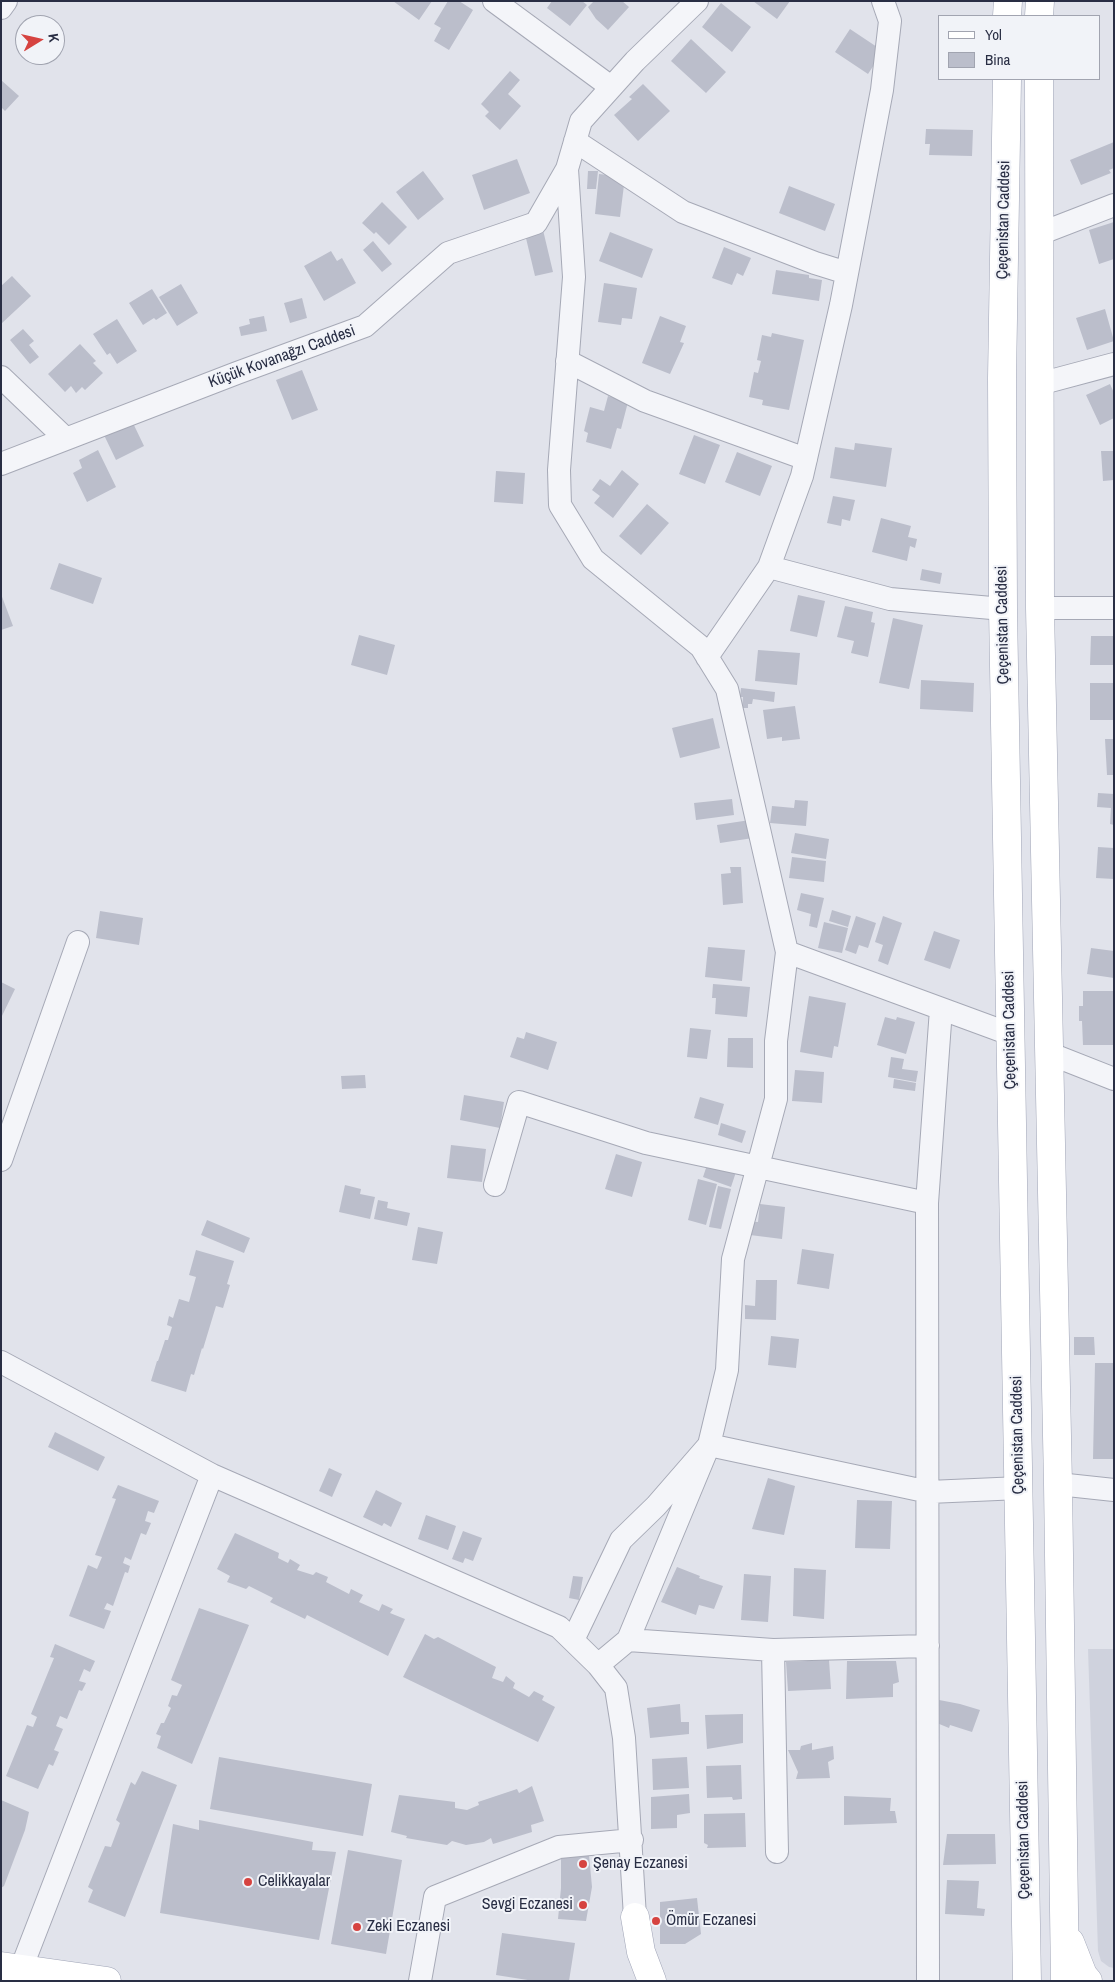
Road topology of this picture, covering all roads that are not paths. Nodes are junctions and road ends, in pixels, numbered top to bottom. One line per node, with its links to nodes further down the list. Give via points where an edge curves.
1 (6, 1): 7 (street)
2 (494, 1): 12 (street)
3 (697, 1): 12 (street, Küçük Kovanağzı Caddesi)
4 (883, 1): 17 (street, via 890,21 882,90)
5 (1008, 1): 8 (main road)
6 (1040, 1): 9 (main road)
7 (1, 8)
8 (1008, 15)
9 (1040, 15)
10 (1006, 80): 28 (main road, Çeçenistan Caddesi)
11 (1039, 80): 16 (main road)
12 (611, 87): 13 (street, Küçük Kovanağzı Caddesi, via 581,121)
13 (575, 141): 14 (street, Küçük Kovanağzı Caddesi); 17 (street, via 683,212)
14 (567, 169): 18 (street, via 574,278); 22 (street, Küçük Kovanağzı Caddesi, via 536,223 448,253 365,326)
15 (1114, 205): 16 (street)
16 (1039, 234): 21 (main road)
17 (847, 273): 23 (street)
18 (568, 361): 23 (street, via 645,401); 29 (street, via 559,470 560,506 593,559 701,647)
19 (1114, 364): 21 (street)
20 (1, 377): 22 (street)
21 (1039, 384): 26 (main road)
22 (66, 439): 24 (street, Küçük Kovanağzı Caddesi)
23 (806, 459): 25 (street)
24 (1, 464)
25 (768, 567): 28 (street, via 890,599); 29 (street)
26 (1040, 608): 27 (street); 34 (main road)
27 (1114, 608)
28 (1003, 609): 33 (main road, Çeçenistan Caddesi)
29 (707, 657): 31 (street, via 727,689)
30 (78, 942): 36 (street)
31 (787, 952): 32 (street); 37 (street, via 776,1041 776,1099)
32 (941, 1009): 33 (street); 39 (street)
33 (1010, 1034): 44 (main road, Çeçenistan Caddesi)
34 (1048, 1054): 35 (street); 43 (main road)
35 (1114, 1079)
36 (1, 1160)
37 (758, 1166): 38 (street, via 646,1143 519,1102); 39 (street); 41 (street, via 733,1259 727,1370)
38 (495, 1185)
39 (927, 1203): 46 (street)
40 (1, 1362): 42 (street)
41 (710, 1445): 46 (street); 47 (street, via 621,1540); 48 (street)
42 (212, 1475): 47 (street, via 559,1627); 57 (street)
43 (1058, 1484): 45 (street); 55 (main road)
44 (1020, 1488): 46 (street); 56 (main road, Çeçenistan Caddesi)
45 (1114, 1490)
46 (928, 1492): 49 (street)
47 (573, 1640): 51 (street)
48 (628, 1640): 50 (street); 51 (street)
49 (928, 1646): 50 (street); 62 (street)
50 (773, 1650): 53 (street)
51 (598, 1665): 52 (street, via 616,1688 624,1738)
52 (632, 1840): 54 (street); 59 (street, via 559,1847 435,1897)
53 (777, 1852)
54 (635, 1917): 60 (main road); 61 (main road, via 641,1952)
55 (1063, 1917): 65 (main road); 66 (main road, via 1073,1952)
56 (1026, 1931): 63 (main road); 64 (main road, Çeçenistan Caddesi)
57 (11, 1967): 58 (main road)
58 (108, 1981)
59 (420, 1981)
60 (633, 1981)
61 (652, 1981)
62 (928, 1981)
63 (1020, 1981)
64 (1027, 1981)
65 (1065, 1981)
66 (1088, 1981)

